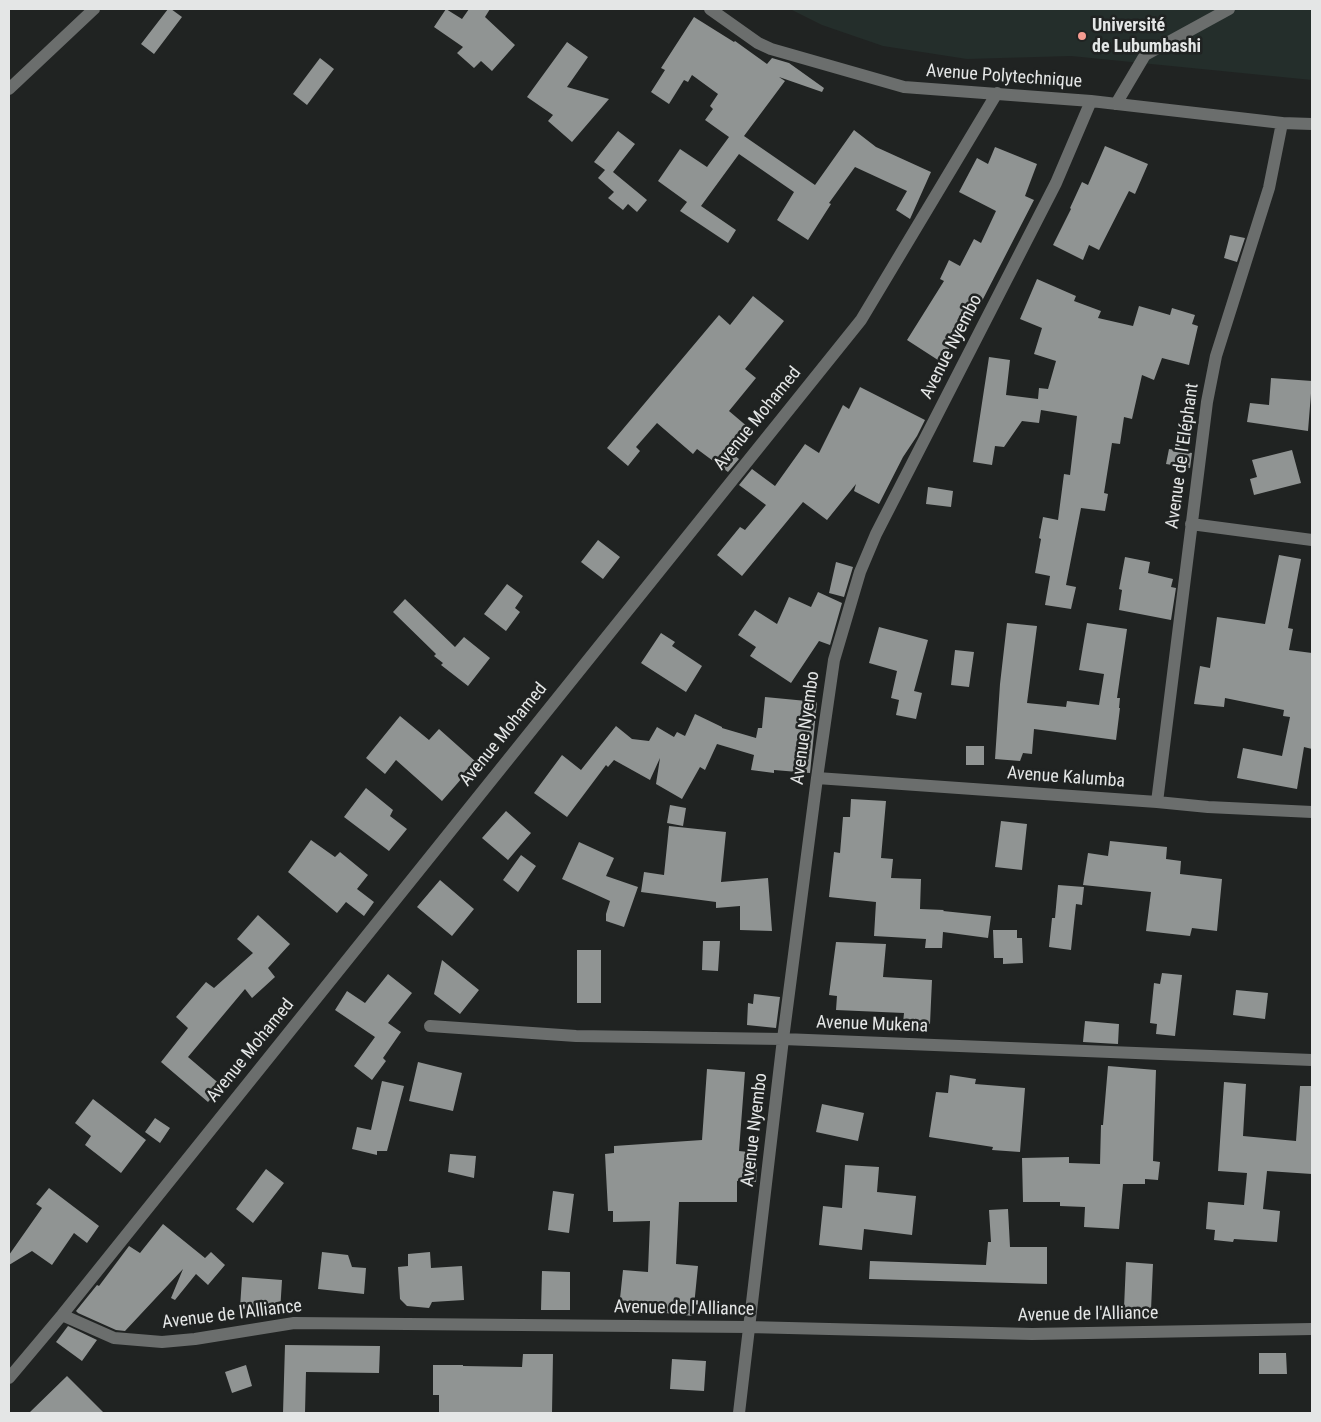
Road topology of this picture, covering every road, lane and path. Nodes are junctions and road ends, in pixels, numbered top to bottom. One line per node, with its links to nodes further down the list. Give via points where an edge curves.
1 (94, 9): 4 (street)
2 (710, 9): 5 (street, Avenue Polytechnique, via 758,43 785,53 904,87)
3 (1229, 9): 7 (street, via 1146,55)
4 (9, 89)
5 (997, 93): 6 (street, Avenue Polytechnique); 18 (street, Avenue Mohamed, via 861,320)
6 (1091, 101): 7 (street, Avenue Polytechnique); 12 (street, Avenue Nyembo, via 1056,183 876,534 860,572 834,660)
7 (1116, 104): 8 (street, Avenue Polytechnique)
8 (1282, 124): 9 (street, Avenue Polytechnique); 10 (street, Avenue de l'Eléphant, via 1269,188 1216,356)
9 (1312, 124)
10 (1191, 524): 11 (street); 13 (street, Avenue de l'Eléphant)
11 (1312, 540)
12 (817, 778): 13 (street, Avenue Kalumba); 16 (street, Avenue Nyembo)
13 (1157, 802): 14 (street, Avenue Kalumba)
14 (1312, 812)
15 (430, 1026): 16 (street, Avenue Mukena, via 576,1036)
16 (783, 1039): 17 (street, Avenue Mukena); 19 (street, Avenue Nyembo)
17 (1312, 1060)
18 (62, 1314): 19 (street, Avenue de l'Alliance, via 114,1338 162,1342 294,1323); 21 (street, Avenue Mohamed)
19 (748, 1327): 20 (street, Avenue de l'Alliance, via 1032,1334); 22 (street, Avenue Nyembo)
20 (1312, 1329)
21 (9, 1378)
22 (739, 1413)

